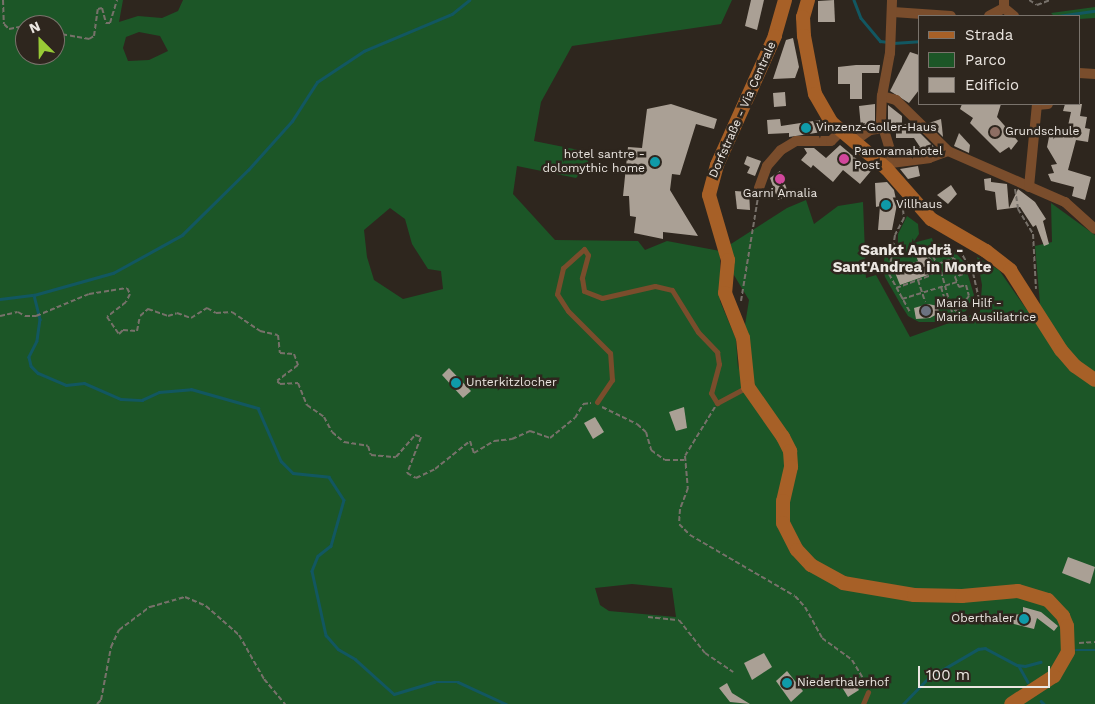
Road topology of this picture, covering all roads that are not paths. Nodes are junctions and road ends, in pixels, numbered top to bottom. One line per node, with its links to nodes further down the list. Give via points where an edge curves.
1 (785, 0): 22 (street, Dorfstraße - Via Centrale, via 775,36 717,165 710,195 728,260 726,293 744,338)
2 (808, 0): 14 (street, via 802,27 815,94)
3 (892, 0): 5 (street)
4 (1004, 4): 7 (street); 8 (street)
5 (893, 12): 6 (street); 11 (street)
6 (936, 15)
7 (990, 15)
8 (1013, 15)
9 (1080, 73): 10 (street)
10 (1095, 74)
11 (882, 96): 13 (street); 16 (street, via 896,100)
12 (1041, 105): 18 (street)
13 (883, 128): 15 (street, via 870,130); 17 (street)
14 (840, 132): 15 (street); 19 (street, via 831,141 796,141 781,150 767,166)
15 (852, 142): 17 (street)
16 (948, 151): 17 (street); 18 (street)
17 (889, 166): 21 (street, via 931,219 999,260 1032,300 1061,350 1075,366)
18 (1029, 187): 20 (street, via 1065,202)
19 (758, 188)
20 (1095, 229)
21 (1095, 380)
22 (748, 387): 23 (lane, via 717,404 711,393 719,364 717,352 698,332 679,297 672,290 655,286 611,297 589,295 582,285 587,259 584,249 563,268 557,294 568,311 606,346 612,360 612,380); 26 (street, via 790,451 791,467 783,501 783,523 797,550 811,565 843,583 914,595 1030,592 1048,600 1062,616 1069,644 1064,664 1054,676)
23 (596, 402)
24 (868, 692): 25 (lane)
25 (863, 704)
26 (1011, 704)

